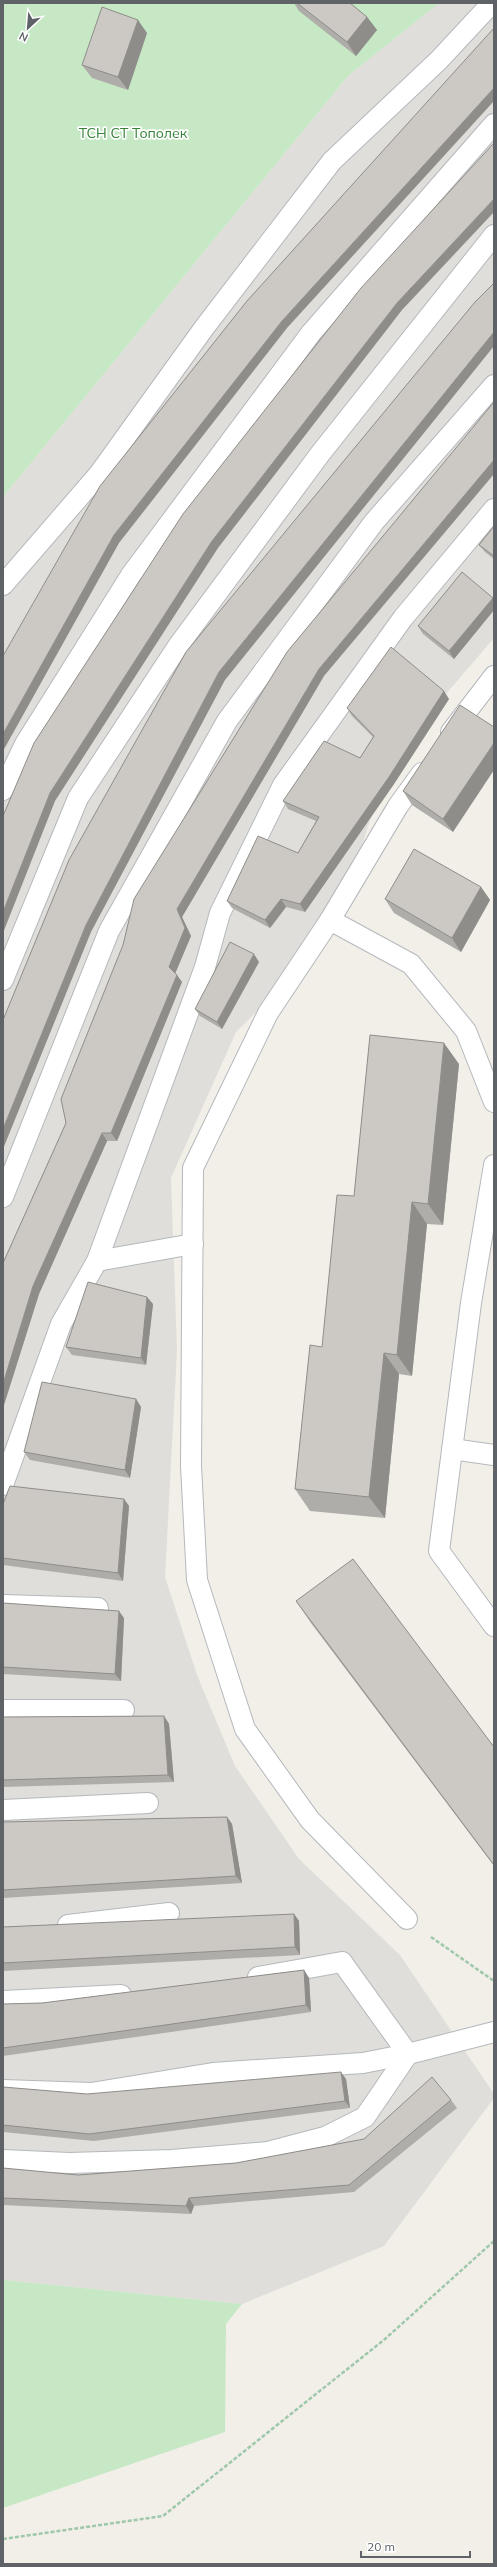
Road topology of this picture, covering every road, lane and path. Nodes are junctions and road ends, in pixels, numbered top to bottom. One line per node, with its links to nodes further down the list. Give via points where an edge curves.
1 (492, 3): 6 (lane, via 439,60 332,161 204,328 99,474)
2 (494, 124): 8 (lane, via 311,333 136,568 25,744)
3 (494, 235): 10 (lane, via 320,454 182,640 82,791)
4 (494, 385): 14 (lane, via 374,522 227,721 109,931)
5 (494, 509): 16 (lane, via 404,618 283,785 220,913 203,975)
6 (3, 585)
7 (494, 676): 9 (lane, via 398,806)
8 (3, 790)
9 (330, 920): 11 (lane, via 411,964 466,1031); 15 (lane, via 268,1014 193,1168)
10 (3, 980)
11 (494, 1102)
12 (494, 1165): 13 (lane)
13 (492, 1186): 17 (lane, via 471,1303)
14 (3, 1197)
15 (192, 1244): 16 (lane); 28 (lane, via 190,1466 197,1580 245,1729 310,1820)
16 (97, 1261): 19 (lane, via 61,1324)
17 (452, 1449): 18 (lane); 22 (lane, via 439,1550)
18 (494, 1455)
19 (3, 1485)
20 (3, 1605): 21 (lane)
21 (98, 1608)
22 (494, 1626)
23 (3, 1710): 24 (lane)
24 (124, 1710)
25 (148, 1803): 26 (lane)
26 (3, 1810)
27 (169, 1913): 29 (lane)
28 (407, 1919): 31 (path)
29 (52, 1927)
30 (236, 1980): 35 (lane, via 342,1962)
31 (494, 1981)
32 (142, 1992): 33 (lane)
33 (3, 2001)
34 (494, 2032): 35 (lane)
35 (408, 2054): 36 (lane, via 362,2062 214,2074 91,2093); 37 (lane, via 365,2117 325,2137 268,2152 172,2160 69,2163)
36 (3, 2090)
37 (3, 2160)
38 (494, 2240): 39 (path, via 385,2339 163,2516)
39 (3, 2539)

